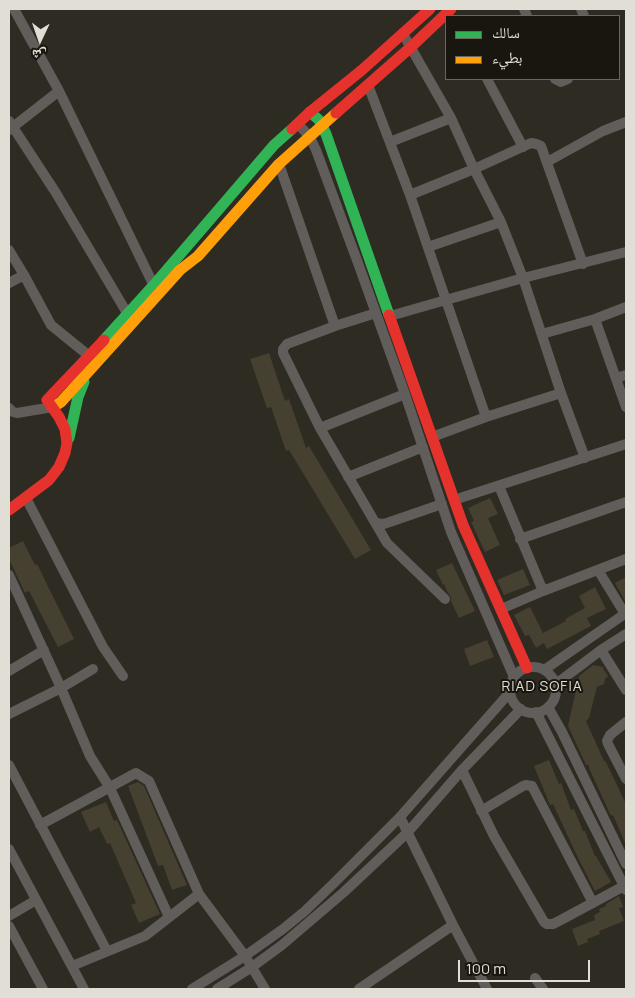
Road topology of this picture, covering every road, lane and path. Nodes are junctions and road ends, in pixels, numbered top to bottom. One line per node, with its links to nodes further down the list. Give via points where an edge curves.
1 (14, 9): 8 (street)
2 (430, 9): 4 (street)
3 (451, 9): 5 (street)
4 (403, 34): 5 (street); 9 (street)
5 (411, 47): 7 (street); 10 (street)
6 (488, 80): 17 (street)
7 (368, 85): 14 (street); 16 (street)
8 (59, 91): 13 (street); 30 (street)
9 (310, 112): 12 (street); 14 (street)
10 (451, 118): 16 (street); 20 (street)
11 (626, 122): 18 (street)
12 (298, 124): 15 (street); 30 (street, via 254,166)
13 (10, 126): 33 (street, via 56,193)
14 (322, 126): 15 (street); 35 (street)
15 (310, 137): 19 (street); 34 (street)
16 (390, 142): 21 (street)
17 (523, 147): 18 (street, via 531,143 541,146); 20 (street)
18 (547, 162): 26 (street)
19 (278, 164): 30 (street, via 198,256); 37 (street)
20 (474, 169): 21 (street); 22 (street)
21 (410, 196): 23 (street)
22 (501, 222): 23 (street); 28 (street)
23 (428, 247): 31 (street)
24 (9, 250): 27 (street)
25 (626, 252): 26 (street)
26 (583, 264): 28 (street)
27 (24, 275): 29 (street); 39 (street, via 51,325)
28 (524, 278): 31 (street); 38 (street)
29 (9, 283)
30 (156, 291): 33 (street); 40 (street)
31 (447, 300): 35 (street); 47 (street)
32 (626, 307): 36 (street)
33 (127, 313): 39 (street)
34 (376, 313): 37 (street); 43 (street)
35 (390, 316): 49 (street)
36 (595, 319): 38 (street); 41 (street)
37 (334, 326): 48 (street, via 287,344 283,349)
38 (542, 334): 42 (street)
39 (88, 356): 44 (street, via 51,397)
40 (87, 374): 44 (street, via 61,402); 50 (street)
41 (621, 377): 45 (street)
42 (561, 393): 47 (street); 53 (street)
43 (405, 394): 48 (street); 52 (street)
44 (50, 403): 46 (street, via 17,413); 50 (street, via 65,429)
45 (626, 407)
46 (9, 408)
47 (486, 417): 49 (street)
48 (320, 428): 54 (street)
49 (432, 437): 57 (street)
50 (67, 443): 56 (street, via 59,467 49,480)
51 (626, 444): 53 (street)
52 (422, 448): 54 (street); 59 (street)
53 (585, 458): 55 (street)
54 (348, 477): 61 (street)
55 (499, 486): 57 (street); 62 (street)
56 (26, 498): 60 (street); 77 (street, via 103,647)
57 (454, 500): 68 (street)
58 (626, 502): 62 (street)
59 (442, 504): 61 (street, via 384,524); 78 (street, via 463,562)
60 (9, 510)
61 (376, 523): 67 (street, via 387,543)
62 (520, 539): 66 (street)
63 (626, 558): 64 (street)
64 (598, 570): 66 (street); 69 (street)
65 (9, 575): 71 (street)
66 (543, 591): 68 (street)
67 (445, 599)
68 (502, 610): 73 (street)
69 (625, 614): 75 (street)
70 (626, 634): 72 (street)
71 (44, 650): 76 (street); 80 (street)
72 (601, 650): 79 (street); 81 (street)
73 (527, 668): 75 (street); 78 (street)
74 (93, 669): 80 (street)
75 (544, 670): 79 (street)
76 (9, 671)
77 (123, 676)
78 (514, 677): 82 (street)
79 (556, 684): 83 (street, via 553,701)
80 (61, 688): 86 (street); 91 (street, via 90,756)
81 (626, 690)
82 (511, 691): 84 (street, via 512,698); 93 (street)
83 (548, 708): 85 (street); 97 (street)
84 (521, 709): 85 (street); 89 (street)
85 (536, 712): 98 (street)
86 (9, 714)
87 (626, 722): 90 (street, via 607,741)
88 (9, 765): 94 (street)
89 (462, 770): 92 (street); 95 (street)
90 (626, 779)
91 (110, 788): 94 (street); 99 (street, via 136,773 149,781); 103 (street)
92 (481, 811): 101 (street, via 546,924); 101 (street, via 523,786 532,786)
93 (400, 817): 95 (street); 107 (street, via 304,911)
94 (40, 825): 106 (street)
95 (408, 832): 104 (street); 109 (street, via 309,923)
96 (9, 849): 100 (street)
97 (626, 864)
98 (625, 888): 101 (street)
99 (199, 894): 103 (street); 107 (street)
100 (36, 900): 102 (street); 108 (street)
101 (593, 903)
102 (9, 916)
103 (169, 917): 106 (street, via 145,936)
104 (453, 925): 116 (street); 117 (street)
105 (9, 926): 111 (street)
106 (107, 951): 108 (street)
107 (245, 956): 109 (street); 113 (street)
108 (72, 966): 112 (street)
109 (252, 966): 114 (street); 115 (street)
110 (535, 978): 118 (street)
111 (43, 989)
112 (84, 989)
113 (192, 989)
114 (217, 989)
115 (265, 989)
116 (359, 989)
117 (487, 989)
118 (543, 989)

